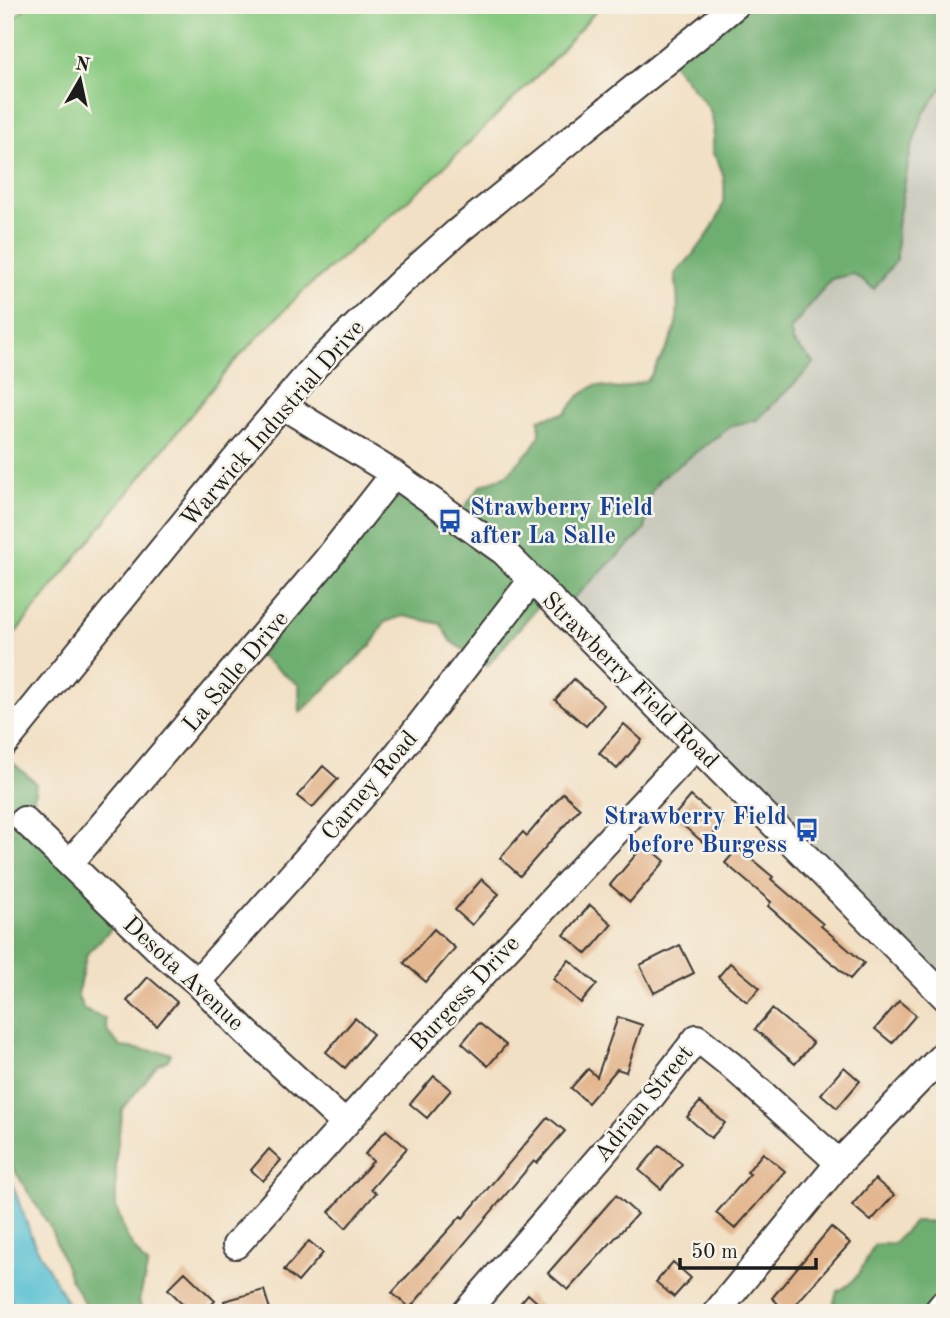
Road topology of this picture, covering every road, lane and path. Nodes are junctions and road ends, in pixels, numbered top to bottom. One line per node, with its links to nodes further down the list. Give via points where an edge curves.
1 (736, 5): 2 (street, Warwick Industrial Drive, via 457,232 316,365)
2 (283, 406): 3 (street, Strawberry Field Road); 5 (street, Warwick Industrial Drive)
3 (394, 474): 4 (street, Strawberry Field Road, via 480,533); 8 (street, La Salle Drive)
4 (532, 580): 6 (street, Strawberry Field Road); 9 (street, Carney Road, via 382,774)
5 (5, 743)
6 (696, 746): 10 (street, Strawberry Field Road); 12 (street, Burgess Drive)
7 (24, 820): 8 (street, Desota Avenue)
8 (70, 863): 9 (street, Desota Avenue)
9 (197, 982): 12 (street, Desota Avenue)
10 (945, 997)
11 (945, 1053): 13 (street)
12 (345, 1124): 14 (street, Burgess Drive)
13 (839, 1163): 16 (street, Adrian Street, via 697,1038); 17 (street)
14 (236, 1245)
15 (945, 1302): 18 (street)
16 (465, 1313)
17 (716, 1313)
18 (936, 1313)

